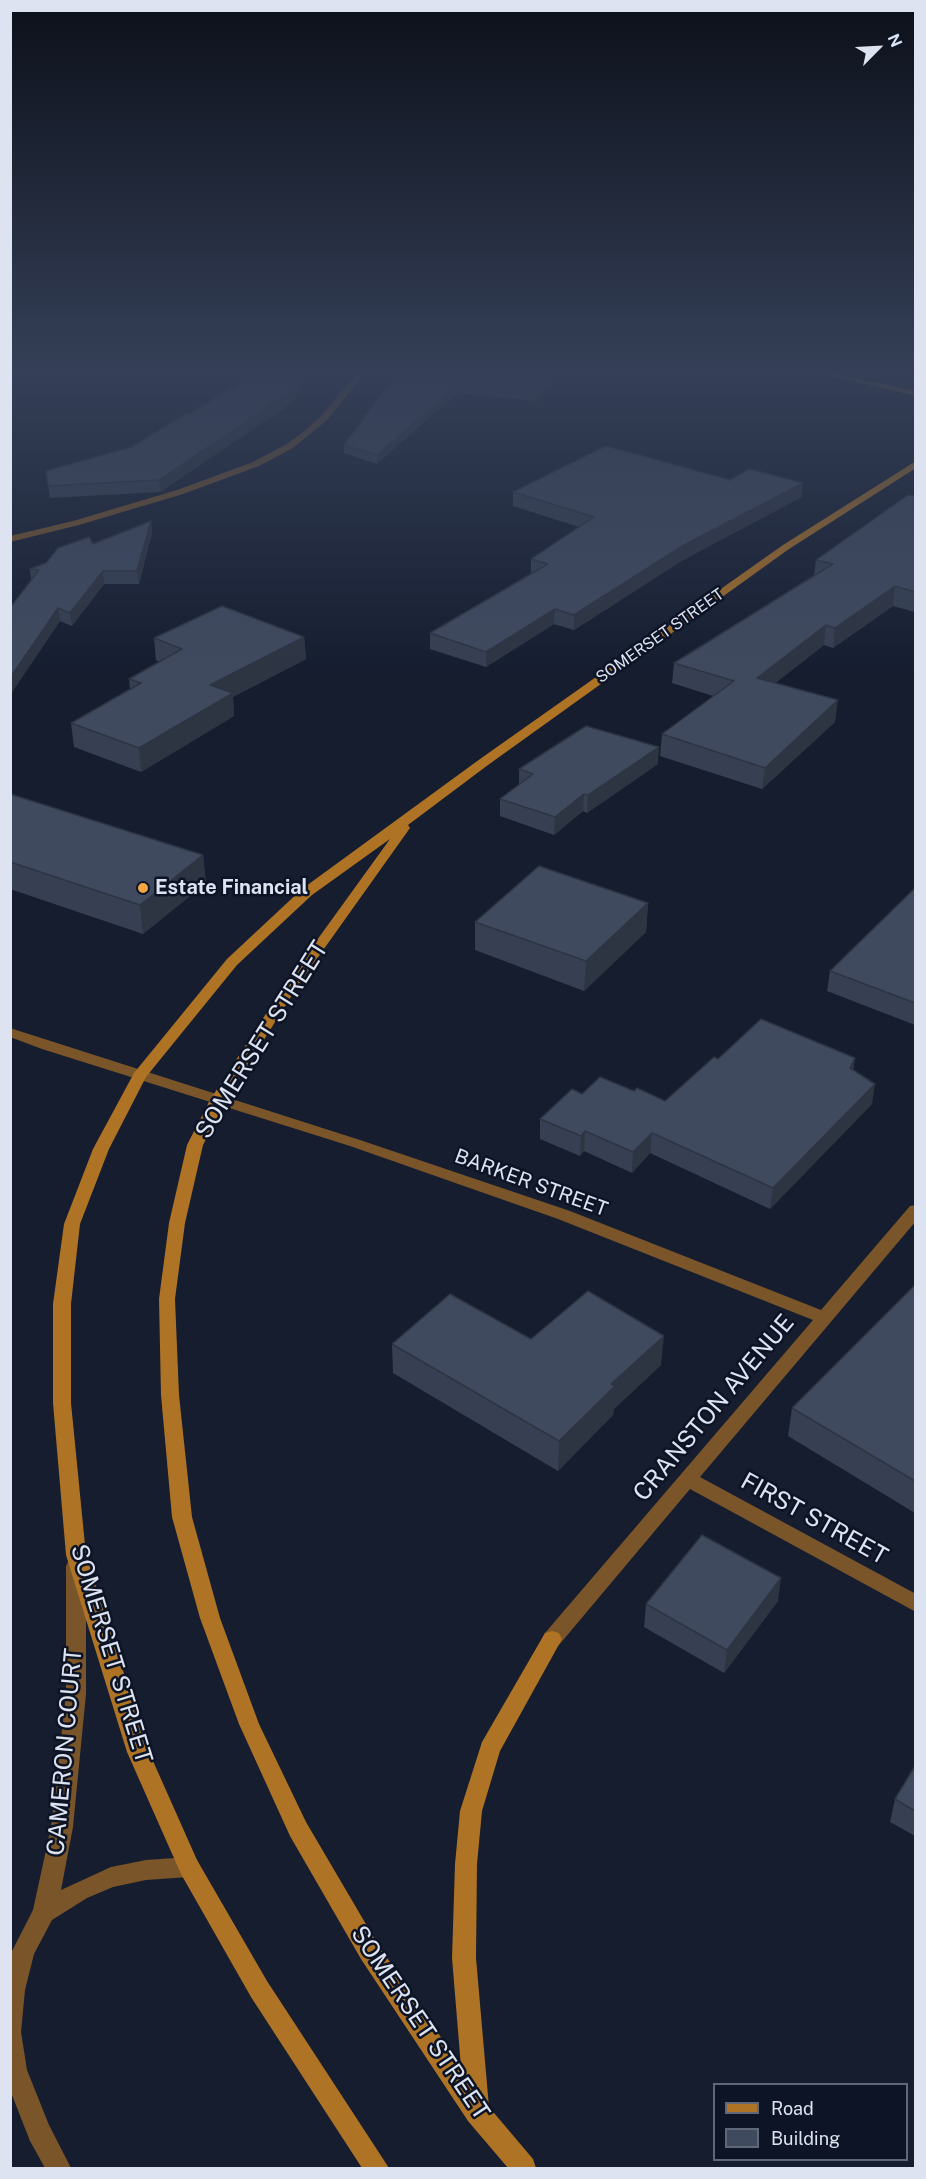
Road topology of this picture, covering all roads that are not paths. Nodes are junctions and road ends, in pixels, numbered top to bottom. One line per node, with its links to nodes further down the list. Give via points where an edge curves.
1 (226, 475): 3 (street, via 76,524)
2 (898, 475): 4 (main road, SOMERSET STREET, via 786,547)
3 (10, 539)
4 (412, 817): 6 (main road, SOMERSET STREET, via 307,892 232,962); 7 (main road, SOMERSET STREET, via 292,983)
5 (10, 1032): 6 (street, BARKER STREET)
6 (139, 1076): 7 (street, BARKER STREET); 11 (main road, SOMERSET STREET, via 101,1149 72,1224 62,1304 62,1403)
7 (218, 1100): 9 (street, BARKER STREET, via 564,1215); 17 (main road, SOMERSET STREET, via 195,1145 177,1224 167,1299 170,1395 182,1517 210,1618 249,1724 298,1828 369,1951)
8 (915, 1210): 9 (street, CRANSTON AVENUE)
9 (824, 1318): 10 (street, CRANSTON AVENUE)
10 (688, 1479): 12 (street, FIRST STREET); 13 (street, CRANSTON AVENUE)
11 (76, 1555): 14 (main road, SOMERSET STREET, via 138,1752); 15 (street, CAMERON COURT, via 76,1694 62,1827)
12 (915, 1604)
13 (552, 1639): 17 (main road, via 490,1749 471,1811 464,1958)
14 (189, 1867): 15 (street, via 111,1877); 19 (main road, SOMERSET STREET, via 259,1989)
15 (44, 1912): 16 (street, CAMERON COURT, via 23,1952 13,1990)
16 (10, 2032): 18 (street, CAMERON COURT, via 15,2070)
17 (477, 2112): 20 (main road, SOMERSET STREET)
18 (58, 2169)
19 (376, 2169)
20 (524, 2169)

